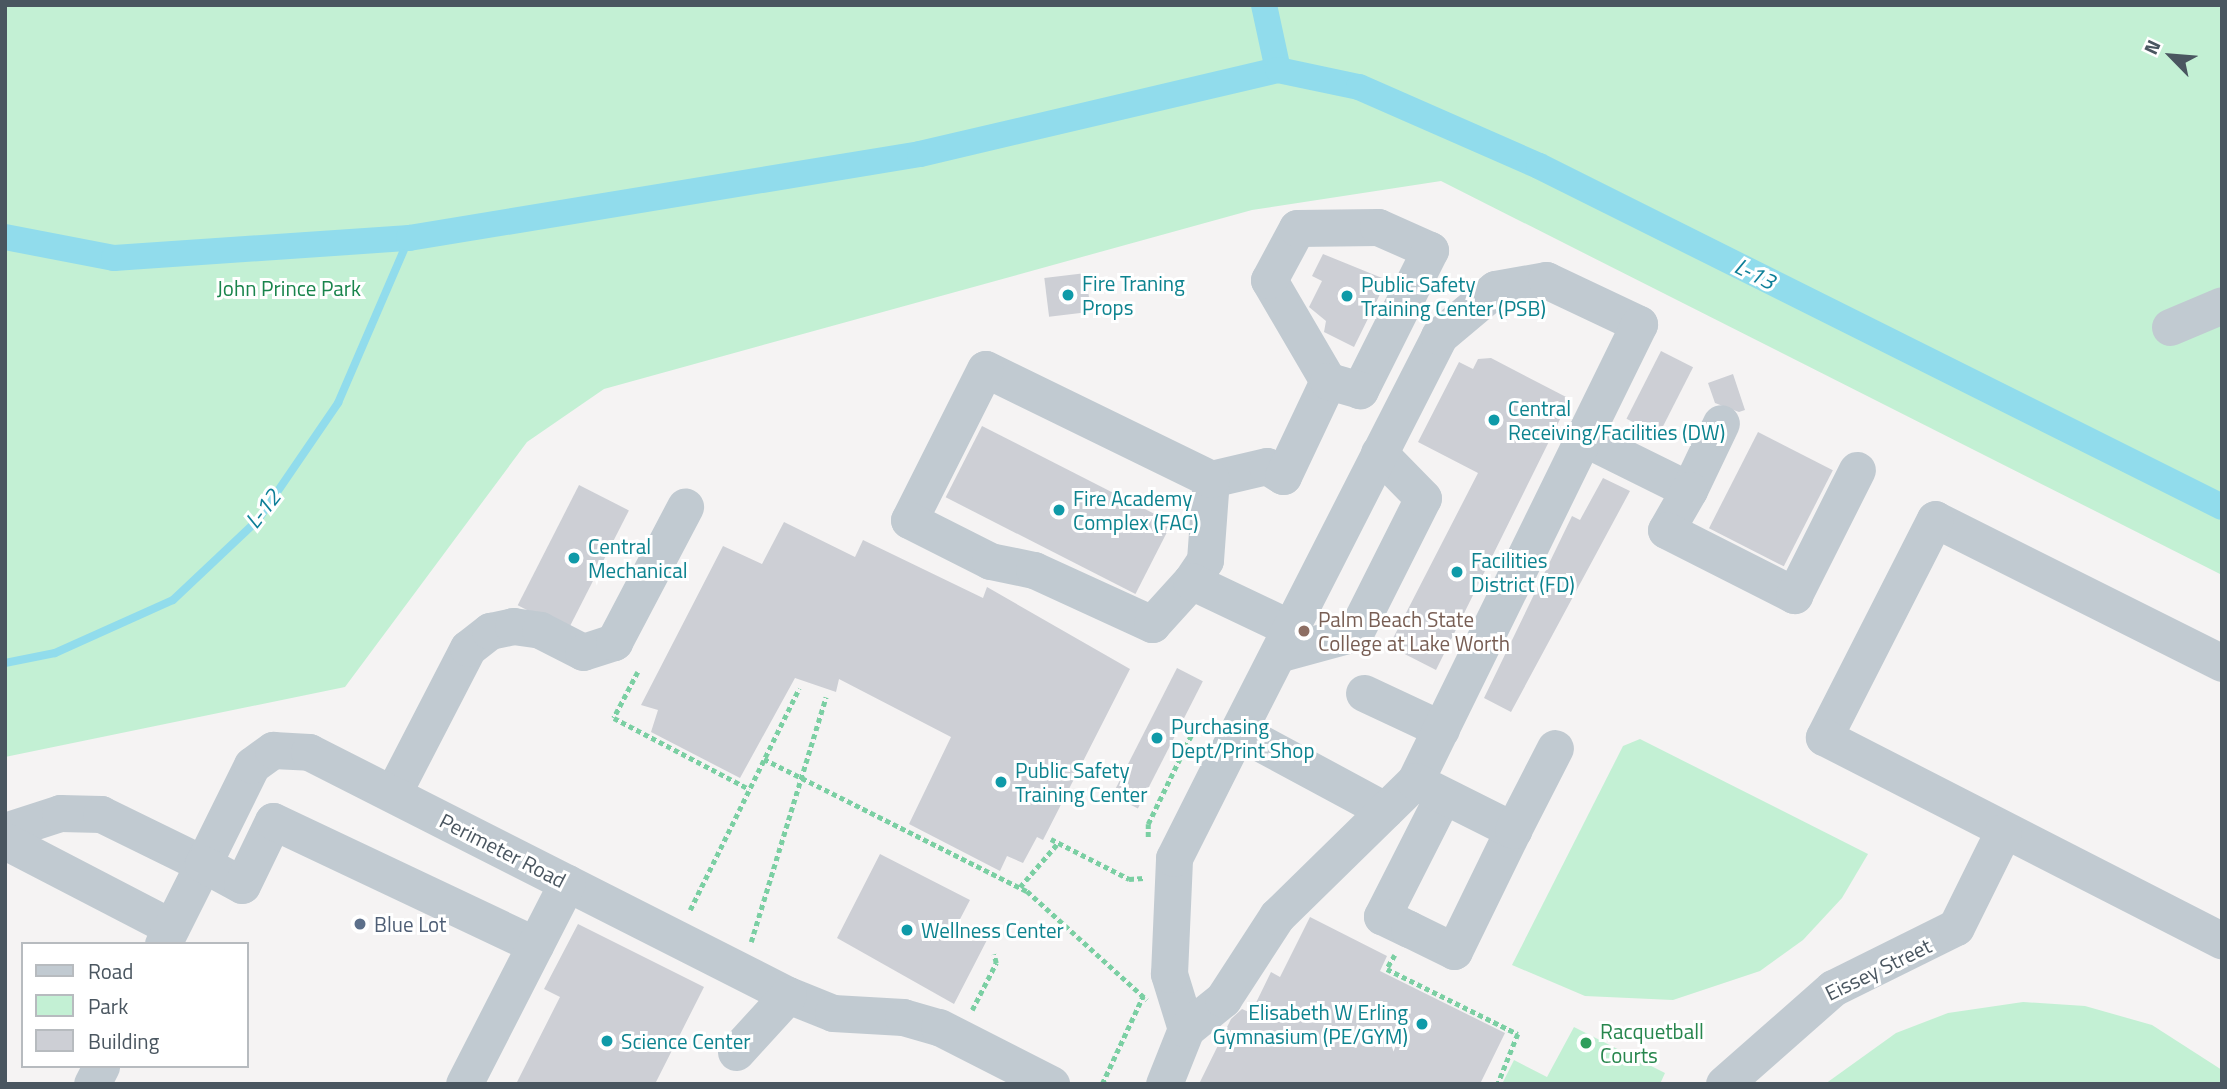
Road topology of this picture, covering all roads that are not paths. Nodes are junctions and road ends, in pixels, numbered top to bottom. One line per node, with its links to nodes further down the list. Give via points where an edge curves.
1 (2222, 305): 2 (street)
2 (2169, 327)
3 (1328, 381): 3 (street, via 1269,280 1297,228 1378,226 1430,250 1360,390); 8 (street, via 1283,476 1267,466)
4 (1721, 423): 9 (street)
5 (1584, 438): 6 (street, via 1639,324 1546,280 1495,289 1439,336); 9 (street); 15 (street)
6 (1379, 453): 12 (street); 12 (street, via 1423,498 1355,632)
7 (1857, 470): 9 (street, via 1794,595 1666,530)
8 (1211, 479): 11 (street, via 1205,560); 11 (street, via 985,369 909,520 990,561 1034,570 1152,625)
9 (1689, 490)
10 (685, 507): 19 (street, via 614,642 583,652 540,630 513,626 490,631 468,648)
11 (1191, 581): 12 (street)
12 (1284, 641): 16 (street)
13 (2222, 663): 23 (street, via 1935,519 1824,737)
14 (1364, 693): 15 (street)
15 (1441, 729): 18 (street)
16 (1238, 731): 20 (street); 31 (street, via 1174,858 1169,974)
17 (1555, 748): 21 (street)
18 (1429, 789): 20 (street); 21 (street); 21 (street, via 1382,916 1454,951)
19 (393, 793): 25 (street, Perimeter Road, via 309,752 273,750 251,765); 26 (street, Perimeter Road)
20 (1385, 810): 31 (street, via 1277,916 1223,999)
21 (1513, 830)
22 (5, 831): 25 (street, via 60,813 101,814)
23 (2003, 832): 28 (street); 38 (street, Eissey Street, via 1956,926 1833,988)
24 (5, 841): 27 (street)
25 (203, 864): 27 (street, Perimeter Road); 29 (street, via 242,885 273,821)
26 (567, 883): 29 (street); 30 (street, Perimeter Road)
27 (167, 936)
28 (2222, 941)
29 (535, 945): 35 (street)
30 (788, 995): 32 (street); 36 (street, Perimeter Road, via 833,1013 903,1017 939,1027)
31 (1183, 1022): 37 (street)
32 (736, 1052)
33 (100, 1068): 34 (street)
34 (92, 1084)
35 (464, 1084)
36 (1051, 1084)
37 (1164, 1084)
38 (1724, 1084)

